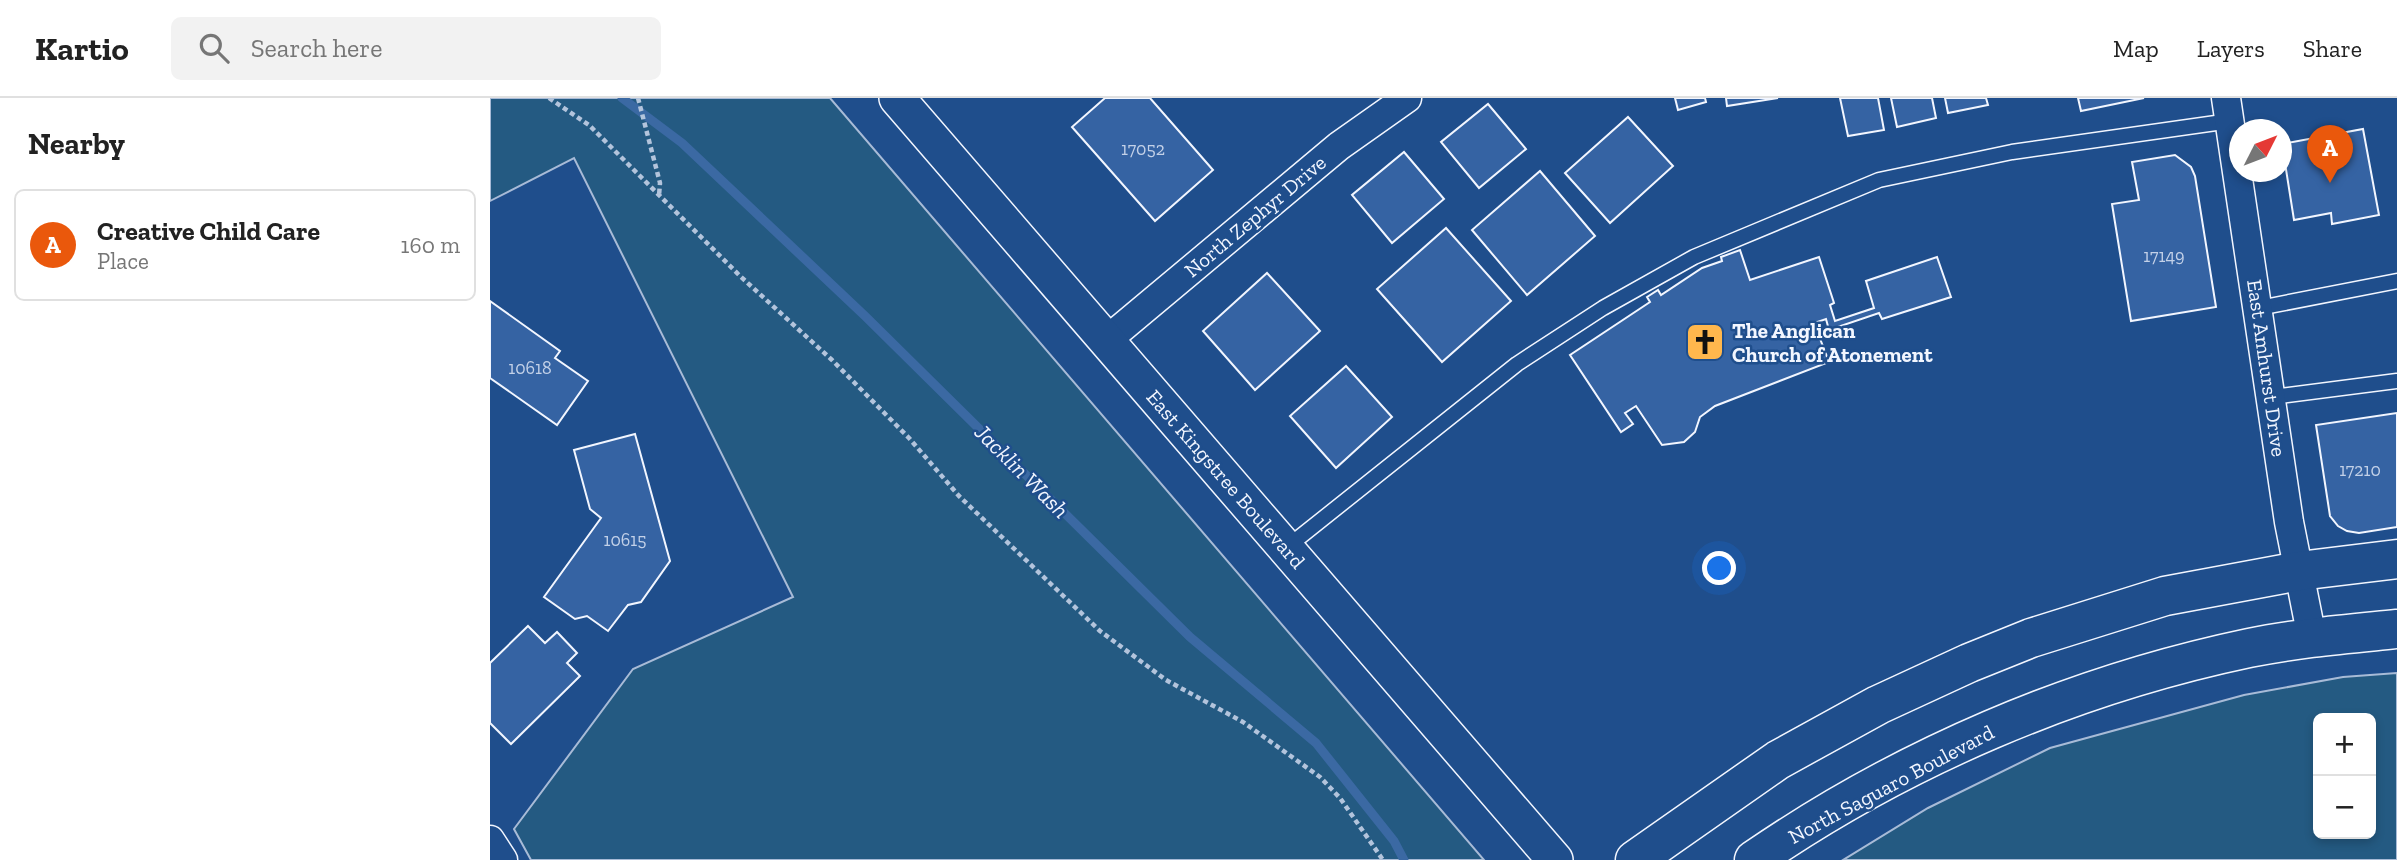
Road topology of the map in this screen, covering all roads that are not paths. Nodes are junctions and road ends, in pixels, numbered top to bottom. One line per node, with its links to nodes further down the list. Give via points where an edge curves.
1 (897, 98): 6 (street, East Kingstree Boulevard)
2 (1407, 98): 6 (street, North Zephyr Drive, via 1320,162)
3 (2228, 110): 5 (street, East Amhurst Drive); 9 (lane, via 1879,180 1695,257 1603,308 1517,364)
4 (2397, 281): 5 (lane)
5 (2259, 307): 8 (street, East Amhurst Drive)
6 (1107, 341): 9 (street, East Kingstree Boulevard)
7 (2397, 381): 8 (lane)
8 (2272, 397): 11 (street, East Amhurst Drive)
9 (1286, 548): 16 (street, East Kingstree Boulevard)
10 (2397, 559): 11 (main road)
11 (2299, 571): 13 (street, East Amhurst Drive); 17 (main road, via 2165,596 2031,638 1969,663 1878,705 1779,760)
12 (2397, 629): 13 (main road, North Saguaro Boulevard)
13 (2312, 638): 18 (main road, North Saguaro Boulevard, via 2250,648 2120,682 1993,728 1823,815)
14 (490, 840): 15 (street)
15 (503, 860)
16 (1555, 860)
17 (1635, 860)
18 (1754, 860)

